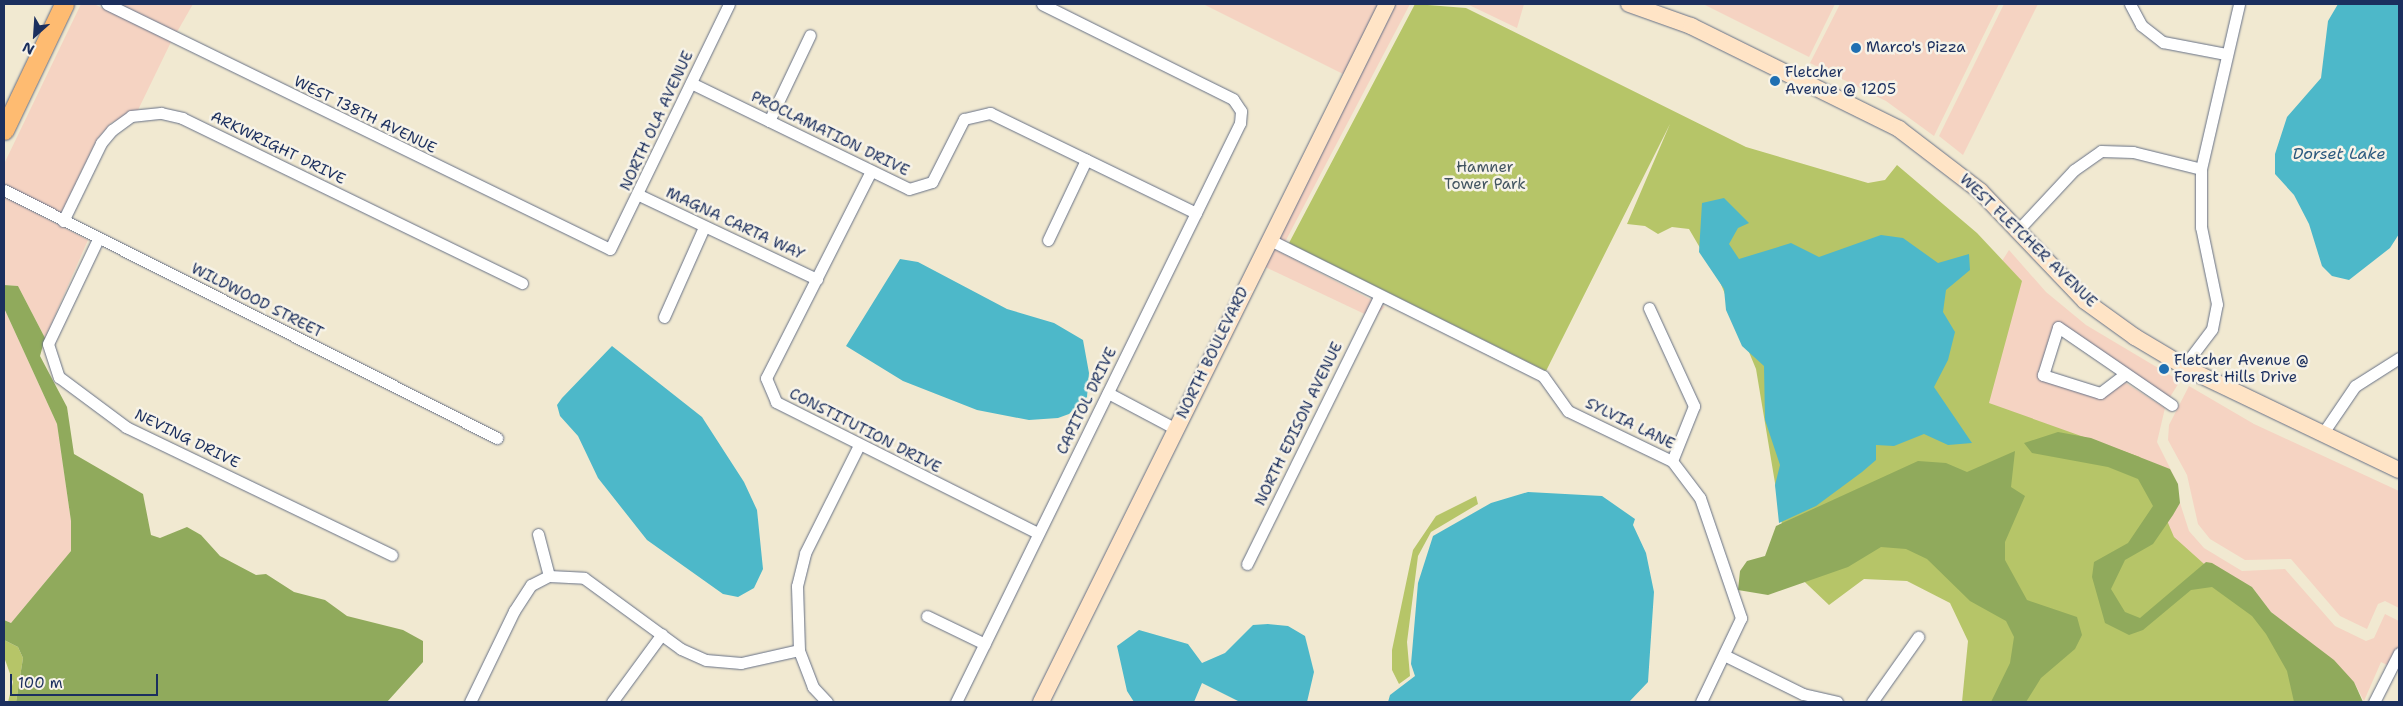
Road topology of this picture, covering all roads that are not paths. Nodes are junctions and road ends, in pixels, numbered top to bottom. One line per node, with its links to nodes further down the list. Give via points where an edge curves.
1 (64, 4): 13 (main road)
2 (107, 4): 26 (street, WEST 138TH AVENUE, via 601,249)
3 (729, 4): 11 (street, NORTH OLA AVENUE)
4 (1042, 4): 19 (street, CAPITOL DRIVE, via 1233,98 1241,111 1240,123)
5 (1387, 4): 25 (main road, NORTH BOULEVARD)
6 (1629, 4): 22 (main road, WEST FLETCHER AVENUE, via 1691,26 1898,129 1980,191)
7 (2130, 4): 10 (street, via 2141,25 2163,42)
8 (2239, 4): 10 (street)
9 (810, 35): 12 (street)
10 (2226, 54): 15 (street)
11 (691, 83): 12 (street, PROCLAMATION DRIVE); 18 (street, NORTH OLA AVENUE)
12 (769, 121): 16 (street, PROCLAMATION DRIVE)
13 (4, 130)
14 (1086, 160): 16 (street, PROCLAMATION DRIVE, via 990,114 972,114 964,119 932,182 921,189 909,189); 19 (street, PROCLAMATION DRIVE); 24 (street)
15 (2201, 170): 22 (street, via 2133,152 2101,151 2074,170); 33 (street, via 2201,227 2217,304 2212,330)
16 (871, 171): 27 (street, CONSTITUTION DRIVE)
17 (4, 190): 20 (street, WILDWOOD STREET)
18 (639, 195): 21 (street, MAGNA CARTA WAY); 26 (street, NORTH OLA AVENUE)
19 (1196, 213): 35 (street, CAPITOL DRIVE)
20 (63, 221): 23 (street, WILDWOOD STREET); 28 (street, ARKWRIGHT DRIVE, via 101,142 131,116 161,113 182,118)
21 (704, 227): 27 (street, MAGNA CARTA WAY); 31 (street)
22 (2018, 230): 33 (main road, WEST FLETCHER AVENUE, via 2086,300)
23 (98, 239): 39 (street, WILDWOOD STREET); 45 (street, NEVING DRIVE, via 48,344 58,377 126,428)
24 (1048, 240)
25 (1268, 240): 29 (street, SYLVIA LANE); 37 (main road, NORTH BOULEVARD)
26 (610, 249)
27 (817, 279): 40 (street, CONSTITUTION DRIVE, via 766,378 776,402)
28 (522, 283)
29 (1379, 297): 41 (street, SYLVIA LANE, via 1543,376 1568,411); 46 (street, NORTH EDISON AVENUE)
30 (1649, 308): 41 (street, via 1694,406)
31 (664, 317)
32 (2399, 358): 38 (street, via 2355,386)
33 (2184, 366): 38 (main road, WEST FLETCHER AVENUE)
34 (2124, 375): 34 (street, via 2076,341 2058,327 2043,375 2100,392); 36 (street)
35 (1108, 394): 37 (street); 43 (street, CAPITOL DRIVE)
36 (2172, 405)
37 (1176, 429): 59 (main road, NORTH BOULEVARD)
38 (2323, 433): 42 (main road, WEST FLETCHER AVENUE)
39 (497, 438)
40 (858, 447): 43 (street, CONSTITUTION DRIVE); 52 (street, via 802,562 795,611)
41 (1672, 461): 54 (street, SYLVIA LANE, via 1700,498 1742,618)
42 (2399, 470)
43 (1038, 533): 51 (street, CAPITOL DRIVE)
44 (538, 534): 47 (street)
45 (392, 555)
46 (1247, 564)
47 (549, 576): 49 (street, via 584,578); 55 (street, via 531,585 514,610)
48 (927, 616): 51 (street)
49 (662, 634): 52 (street, via 690,654 720,663 753,662); 56 (street)
50 (1918, 637): 62 (street)
51 (984, 644): 58 (street, CAPITOL DRIVE)
52 (799, 650): 57 (street, via 813,687)
53 (2399, 653): 63 (street)
54 (1724, 655): 60 (street, SYLVIA LANE); 61 (street, via 1803,694)
55 (470, 702)
56 (612, 702)
57 (827, 702)
58 (956, 702)
59 (1041, 702)
60 (1701, 702)
61 (1837, 702)
62 (1872, 702)
63 (2374, 702)

